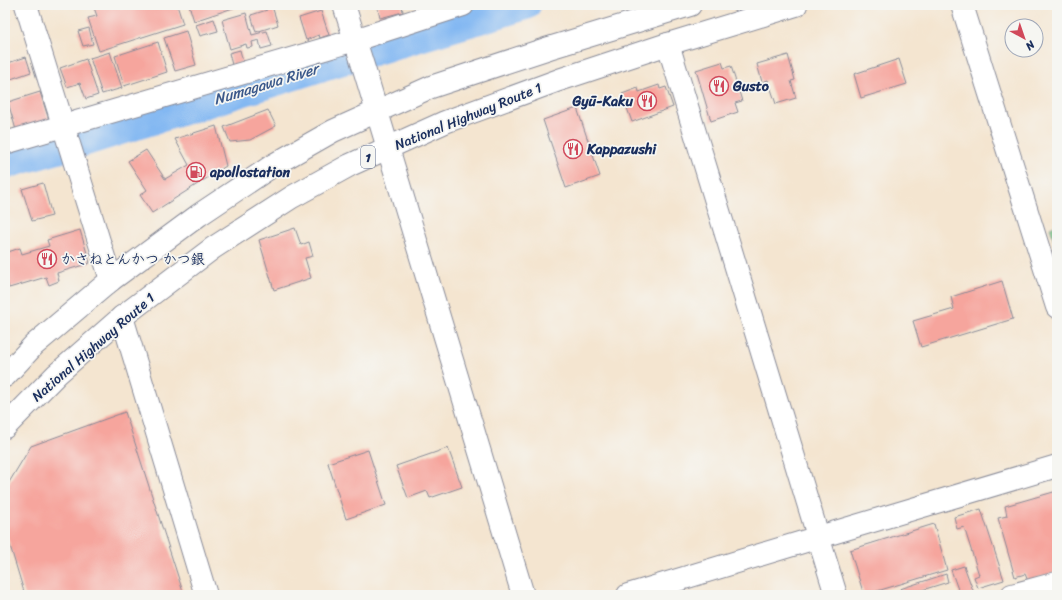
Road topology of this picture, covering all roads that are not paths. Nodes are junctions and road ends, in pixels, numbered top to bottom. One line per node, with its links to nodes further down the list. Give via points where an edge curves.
1 (26, 5): 11 (main road)
2 (344, 5): 8 (main road)
3 (463, 5): 8 (main road)
4 (690, 5): 7 (main road)
5 (796, 5): 9 (main road, National Highway Route 1 / 1)
6 (962, 5): 15 (main road)
7 (658, 10): 10 (main road, via 431,87)
8 (356, 43): 10 (main road); 11 (main road)
9 (668, 44): 13 (main road, National Highway Route 1 / 1, via 559,80 445,122); 20 (main road)
10 (377, 111): 13 (main road); 14 (main road, via 333,131 275,164 199,215)
11 (64, 126): 12 (main road); 14 (main road)
12 (5, 143)
13 (388, 148): 16 (main road, National Highway Route 1 / 1, via 350,165 292,198 213,248); 23 (main road)
14 (111, 280): 17 (main road, via 34,345)
15 (1057, 307)
16 (122, 317): 18 (main road, National Highway Route 1 / 1, via 58,374); 22 (main road)
17 (5, 376)
18 (5, 427)
19 (1057, 466): 20 (main road)
20 (819, 536): 24 (main road); 25 (main road)
21 (1057, 583): 26 (main road)
22 (206, 595)
23 (523, 595)
24 (628, 595)
25 (836, 595)
26 (1012, 595)

